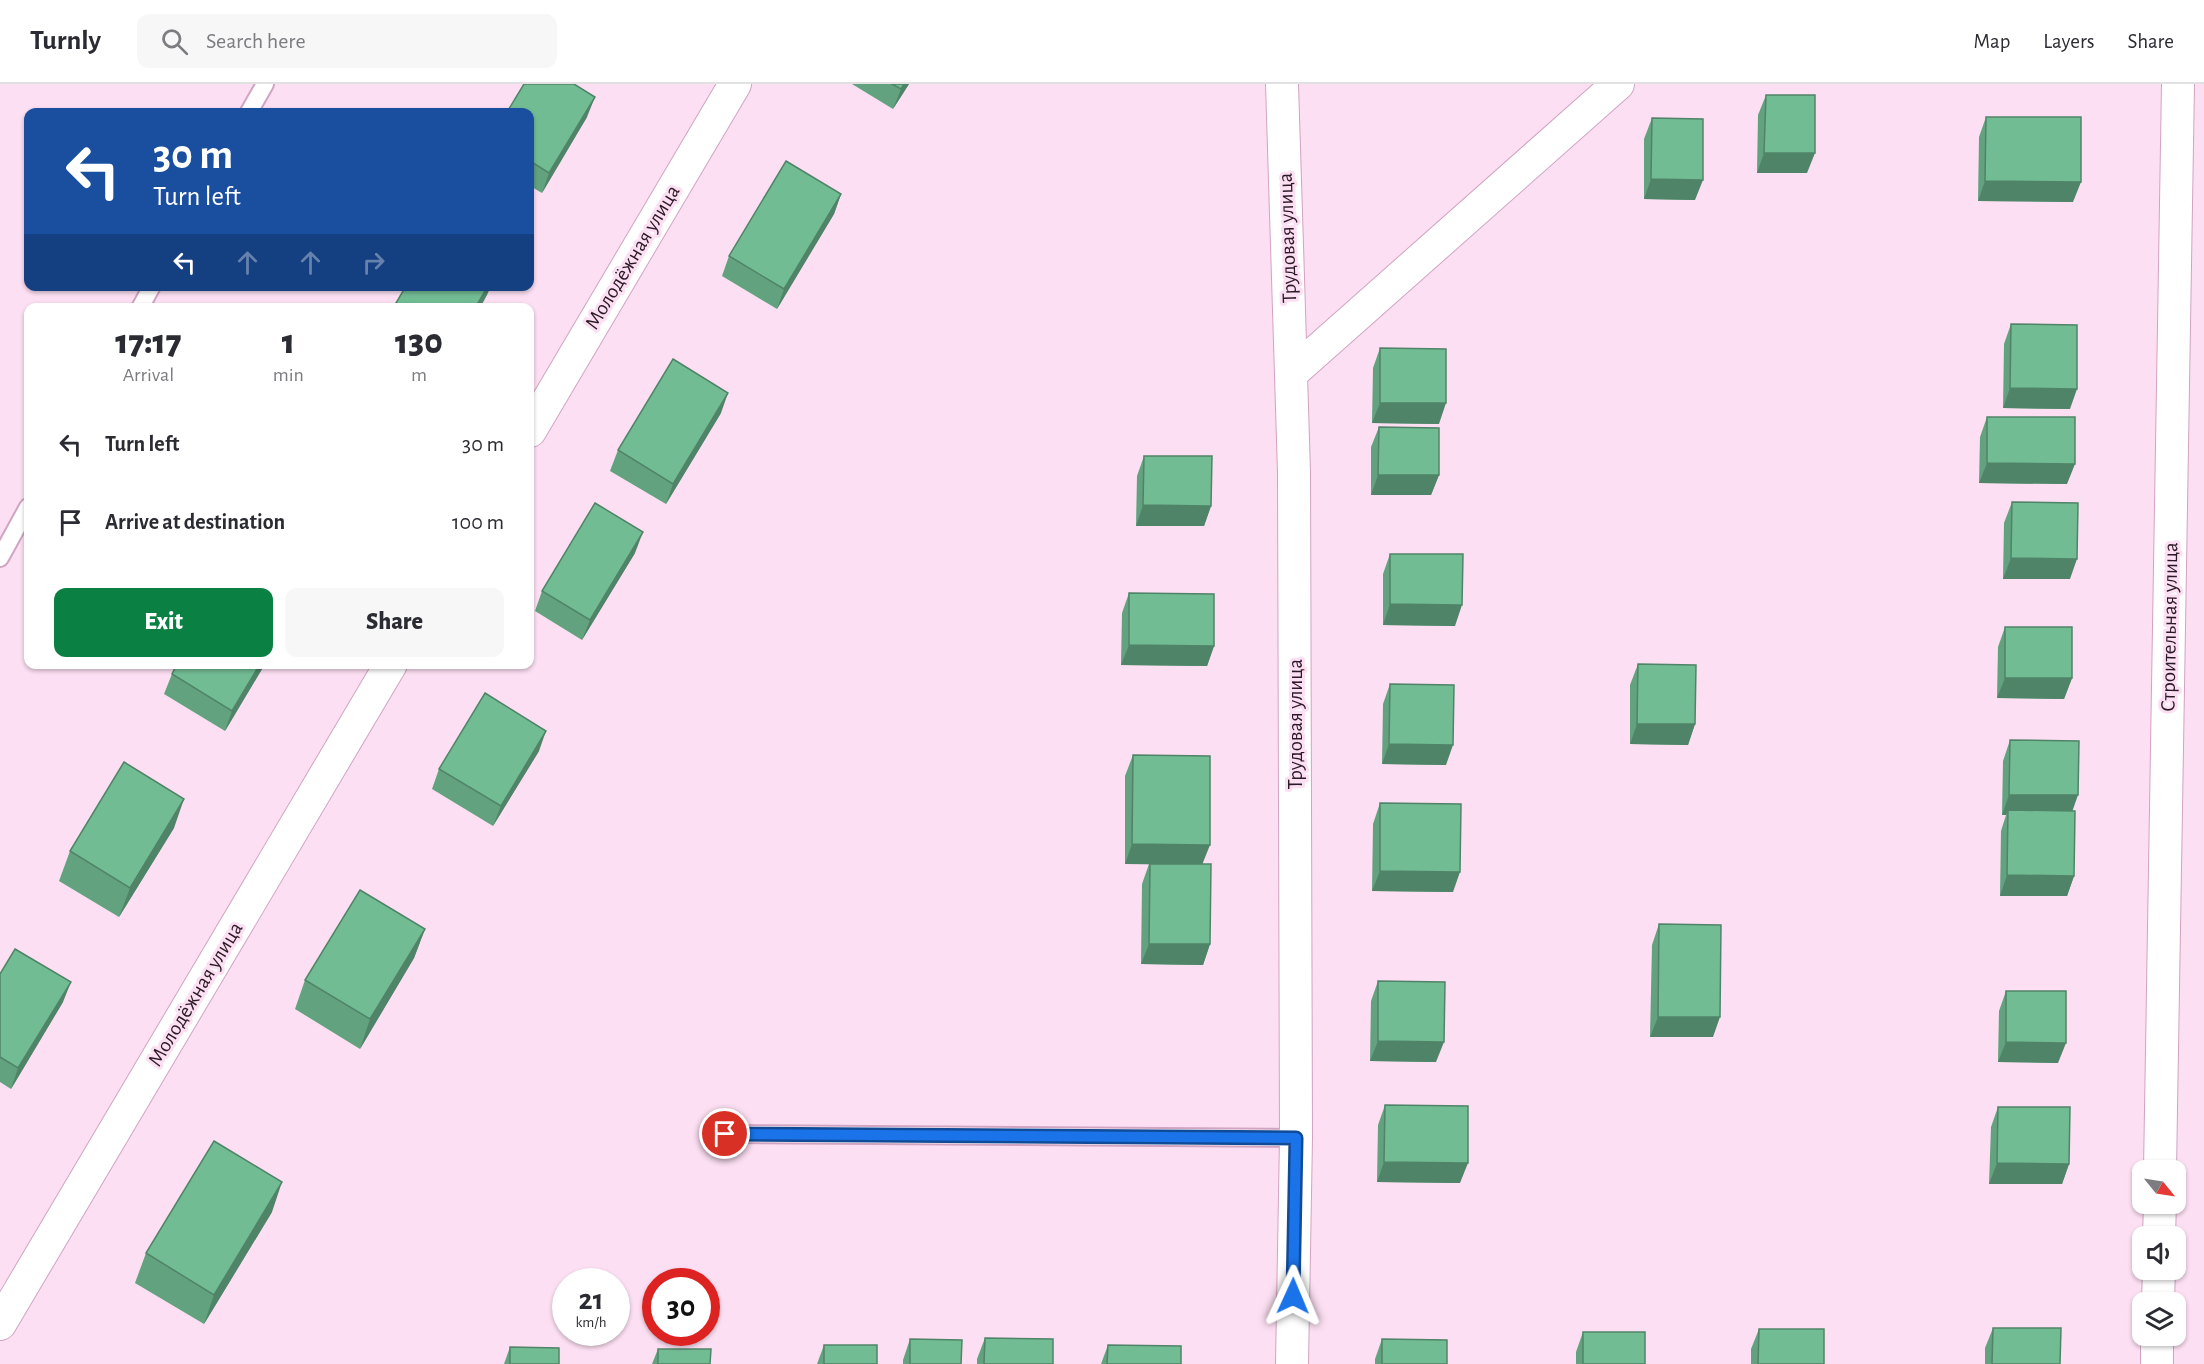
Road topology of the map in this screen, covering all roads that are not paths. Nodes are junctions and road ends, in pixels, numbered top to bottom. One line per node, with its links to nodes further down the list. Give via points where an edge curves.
1 (265, 84): 6 (lane)
2 (735, 84): 8 (street, Молодёжная улица)
3 (1282, 84): 7 (street, Трудовая улица)
4 (1618, 84): 7 (street)
5 (2178, 84): 14 (street, Строительная улица)
6 (251, 108)
7 (1292, 373): 13 (street, Трудовая улица)
8 (534, 424)
9 (24, 514): 10 (lane)
10 (0, 558)
11 (388, 669): 15 (street, Молодёжная улица)
12 (725, 1134): 13 (lane)
13 (1296, 1138): 17 (street, Трудовая улица)
14 (2160, 1160)
15 (0, 1324)
16 (2157, 1346): 18 (street)
17 (1292, 1364)
18 (2157, 1364)

